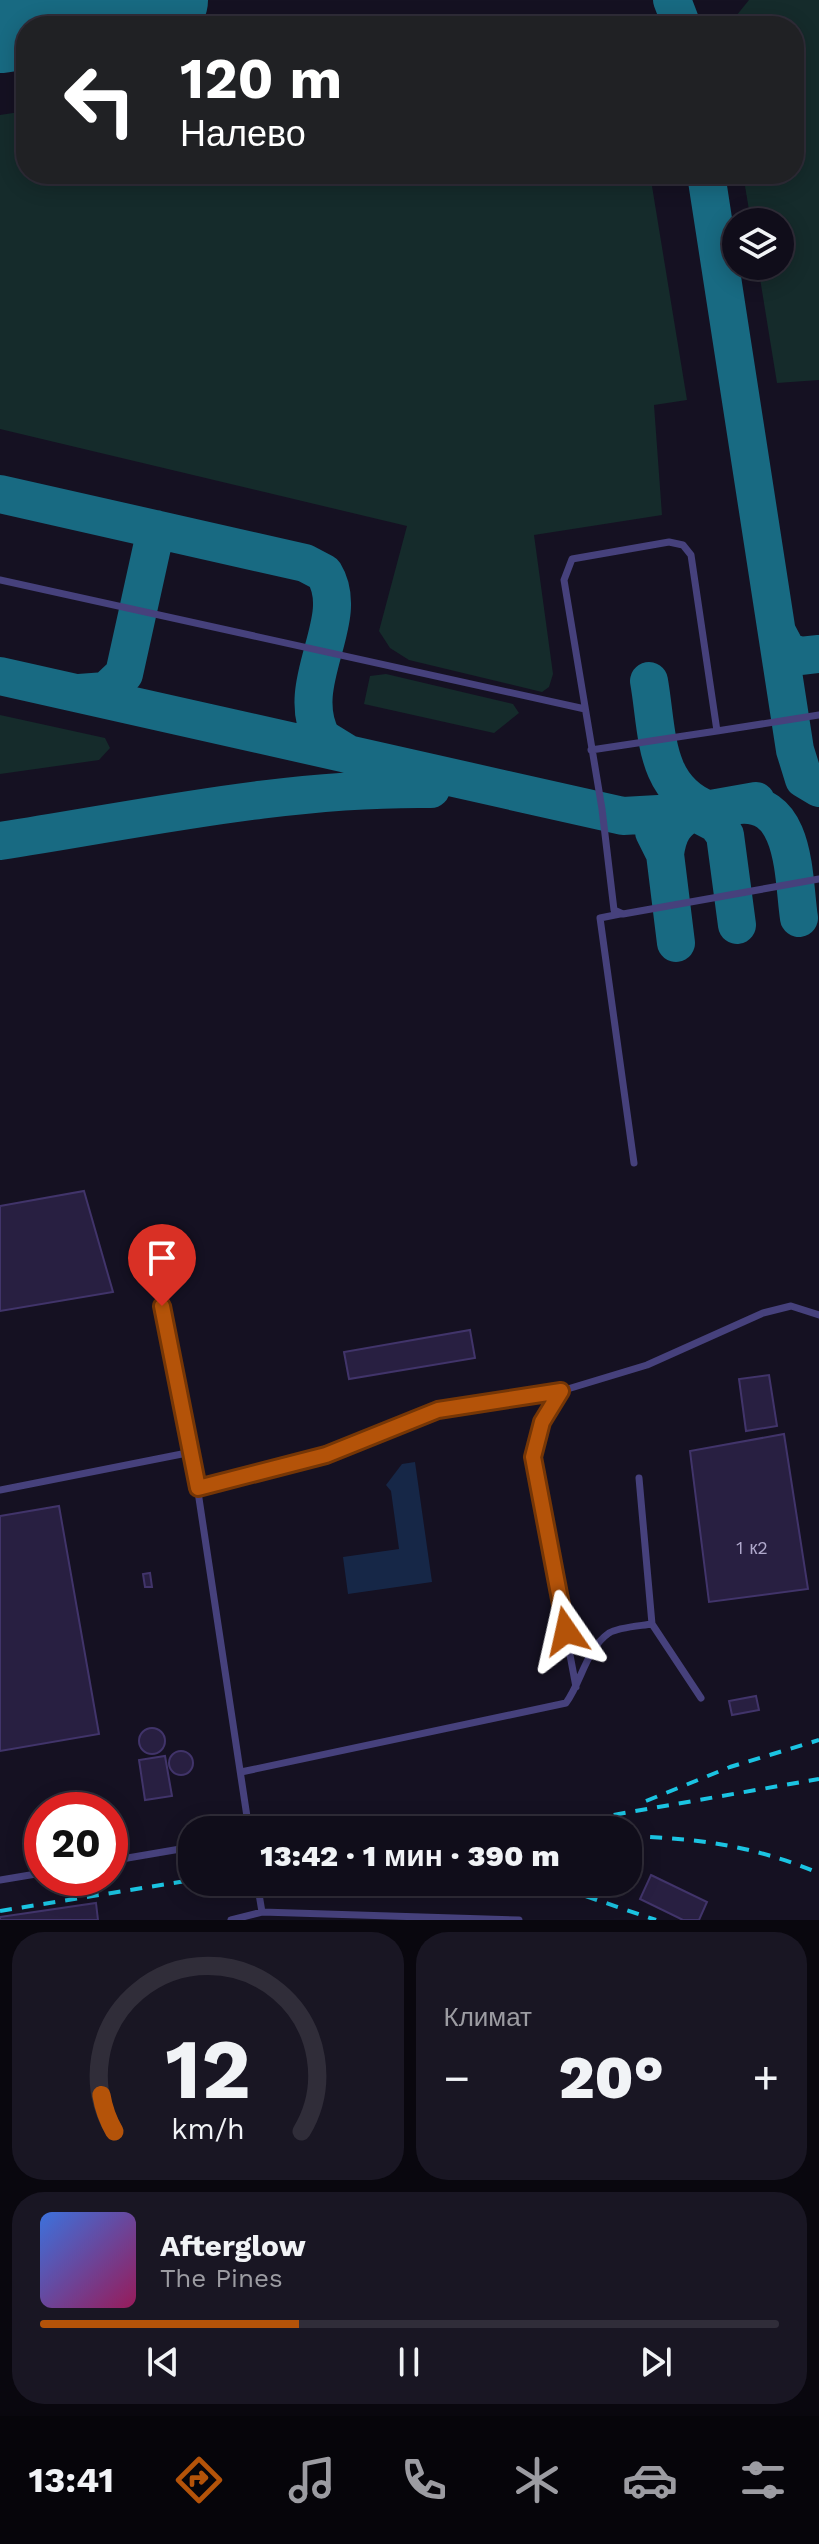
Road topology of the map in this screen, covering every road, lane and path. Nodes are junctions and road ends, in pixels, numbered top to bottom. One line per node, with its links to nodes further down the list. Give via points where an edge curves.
1 (0, 580): 2 (lane)
2 (585, 709): 4 (lane, via 566,568 572,559 669,542 683,545 691,555); 5 (lane)
3 (819, 715): 4 (lane)
4 (717, 731): 5 (lane)
5 (591, 750): 7 (lane, via 612,905)
6 (819, 879): 7 (lane)
7 (620, 914): 8 (lane, via 600,918)
8 (634, 1163)
9 (162, 1306): 12 (lane)
10 (819, 1315): 11 (lane, via 791,1306 763,1313 647,1365)
11 (561, 1391): 14 (lane, via 438,1410 326,1455); 17 (lane, via 542,1422 533,1457)
12 (192, 1452): 14 (lane); 15 (lane)
13 (639, 1478): 16 (lane)
14 (198, 1488): 19 (lane)
15 (0, 1490)
16 (652, 1624): 17 (lane, via 610,1632 588,1657); 18 (lane)
17 (576, 1689): 19 (lane, via 566,1703)
18 (701, 1698)
19 (241, 1772): 20 (lane)
20 (247, 1816)
21 (178, 1849): 22 (lane)
22 (128, 1858)
23 (24, 1876): 24 (lane)
24 (0, 1880)
25 (259, 1896): 26 (lane)
26 (262, 1912): 27 (lane); 28 (lane)
27 (231, 1920)
28 (519, 1920)

